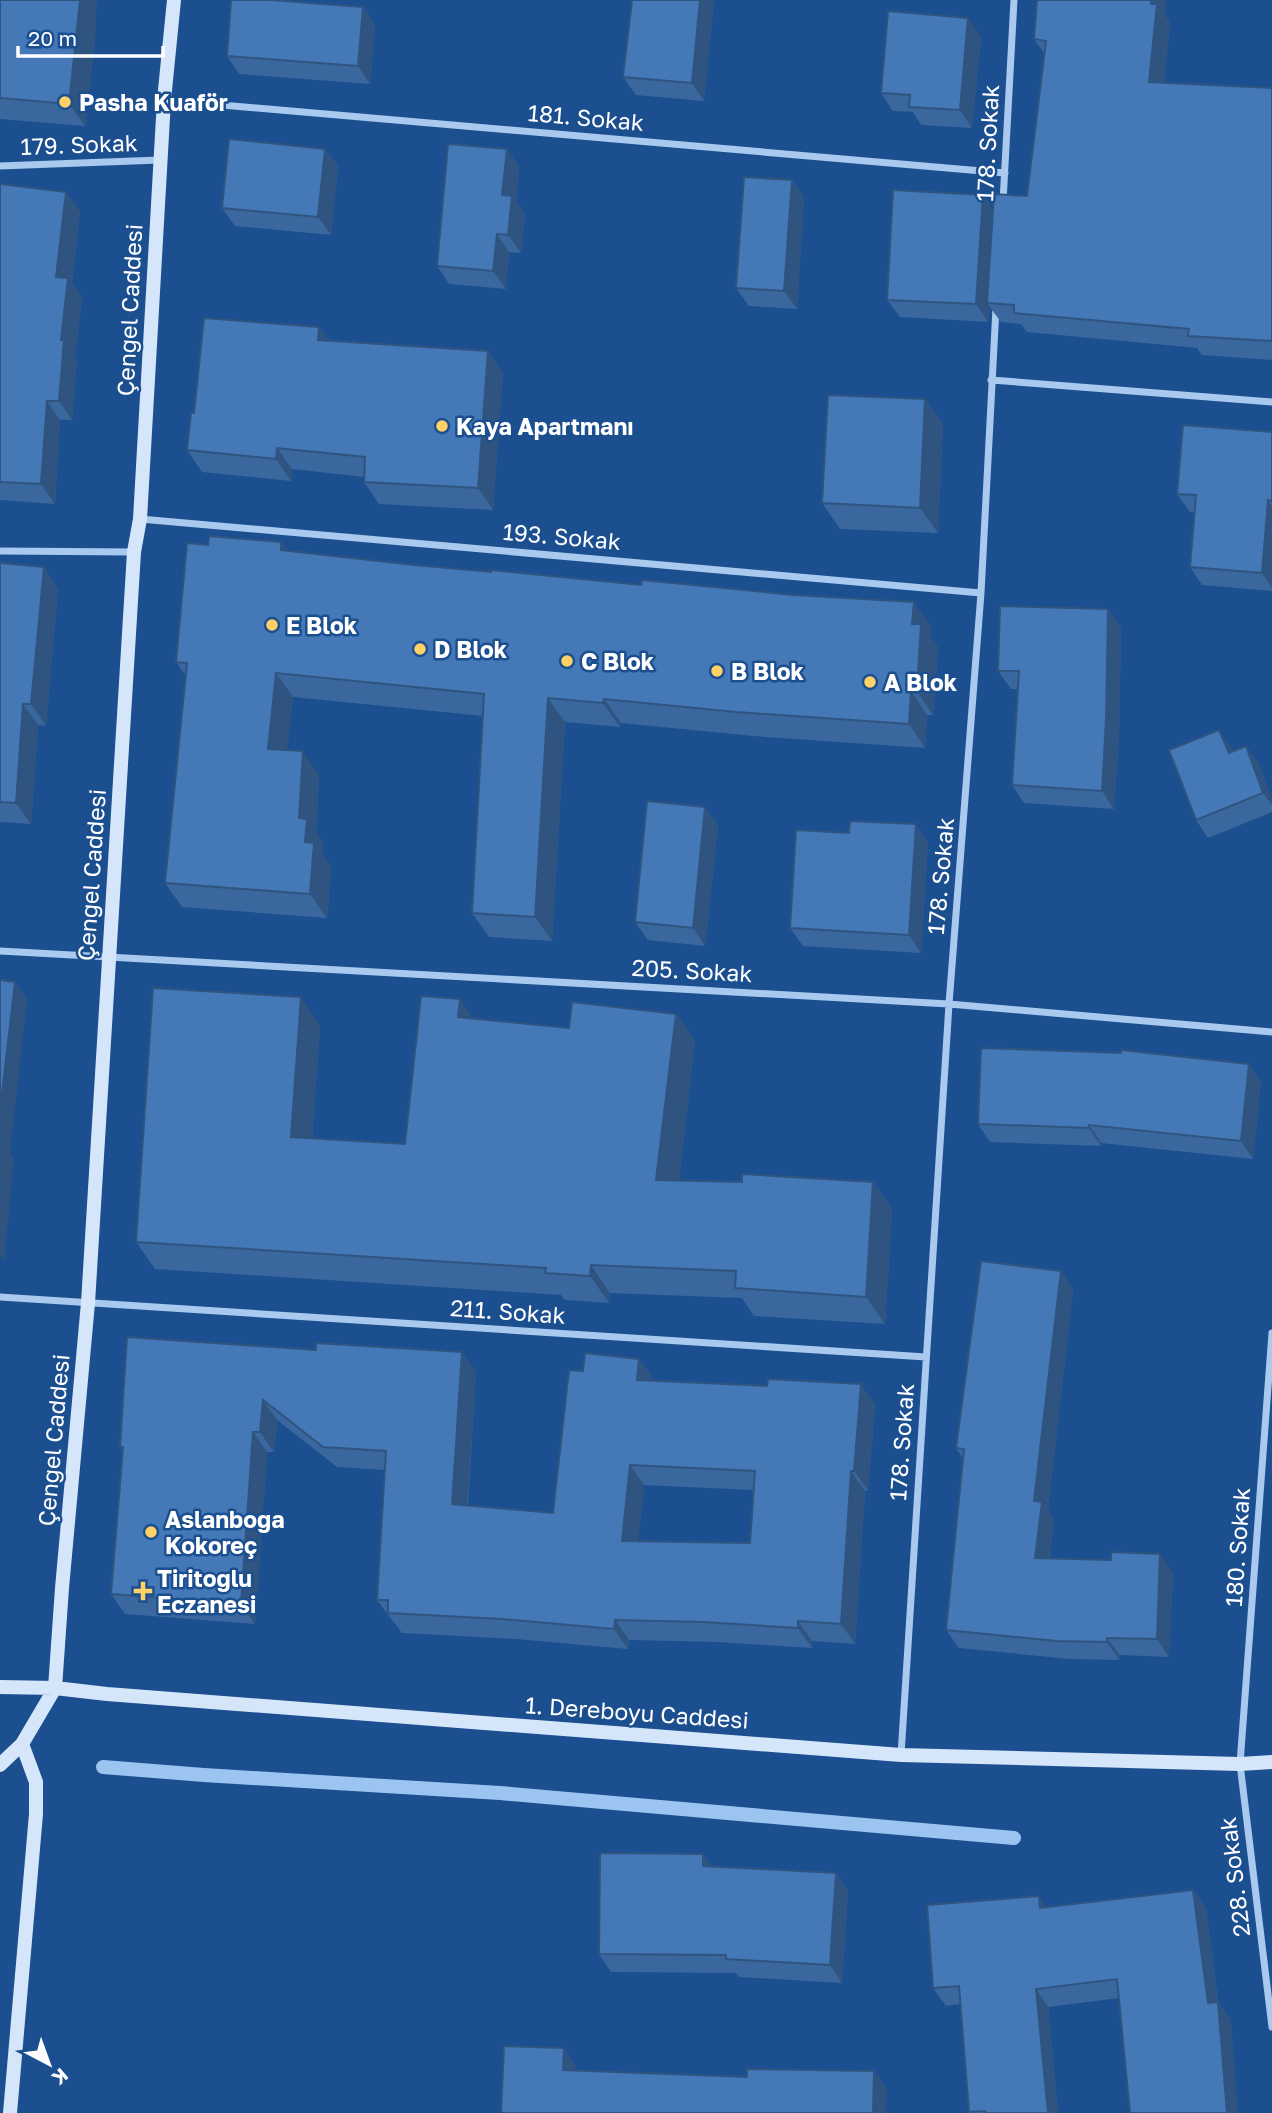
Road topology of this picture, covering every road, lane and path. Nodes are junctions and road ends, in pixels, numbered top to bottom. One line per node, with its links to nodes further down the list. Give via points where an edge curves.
1 (174, 0): 3 (main road, Çengel Caddesi)
2 (1014, 0): 6 (street, 178. Sokak)
3 (164, 100): 4 (main road, Çengel Caddesi); 6 (street, 181. Sokak)
4 (160, 160): 5 (street, 179. Sokak); 11 (main road, Çengel Caddesi)
5 (0, 166)
6 (1005, 173): 7 (street, 178. Sokak)
7 (1002, 215)
8 (997, 298): 9 (street, 178. Sokak)
9 (991, 380): 10 (street); 14 (street, 178. Sokak)
10 (1272, 402)
11 (140, 519): 13 (main road, Çengel Caddesi); 14 (street, 193. Sokak)
12 (0, 551): 13 (street)
13 (134, 552): 16 (main road, Çengel Caddesi)
14 (981, 593): 17 (street, 178. Sokak)
15 (0, 951): 16 (street, 205. Sokak)
16 (109, 957): 17 (street, 205. Sokak); 20 (main road, Çengel Caddesi)
17 (948, 1004): 18 (street, 205. Sokak); 22 (street, 178. Sokak)
18 (1272, 1032)
19 (0, 1297): 20 (street, 211. Sokak)
20 (88, 1303): 22 (street, 211. Sokak); 24 (main road, Çengel Caddesi)
21 (1272, 1333): 28 (street, 180. Sokak)
22 (926, 1357): 26 (street, 178. Sokak)
23 (0, 1687): 24 (main road, 1. Dereboyu Caddesi)
24 (55, 1688): 25 (main road, Çengel Caddesi); 26 (main road, 1. Dereboyu Caddesi)
25 (22, 1744): 29 (main road, Çengel Caddesi); 31 (main road, via 36,1782)
26 (901, 1755): 28 (main road, 1. Dereboyu Caddesi)
27 (1272, 1762): 28 (main road, 1. Dereboyu Caddesi)
28 (1240, 1764): 30 (street, 228. Sokak)
29 (0, 1765)
30 (1272, 2027)
31 (10, 2113)

